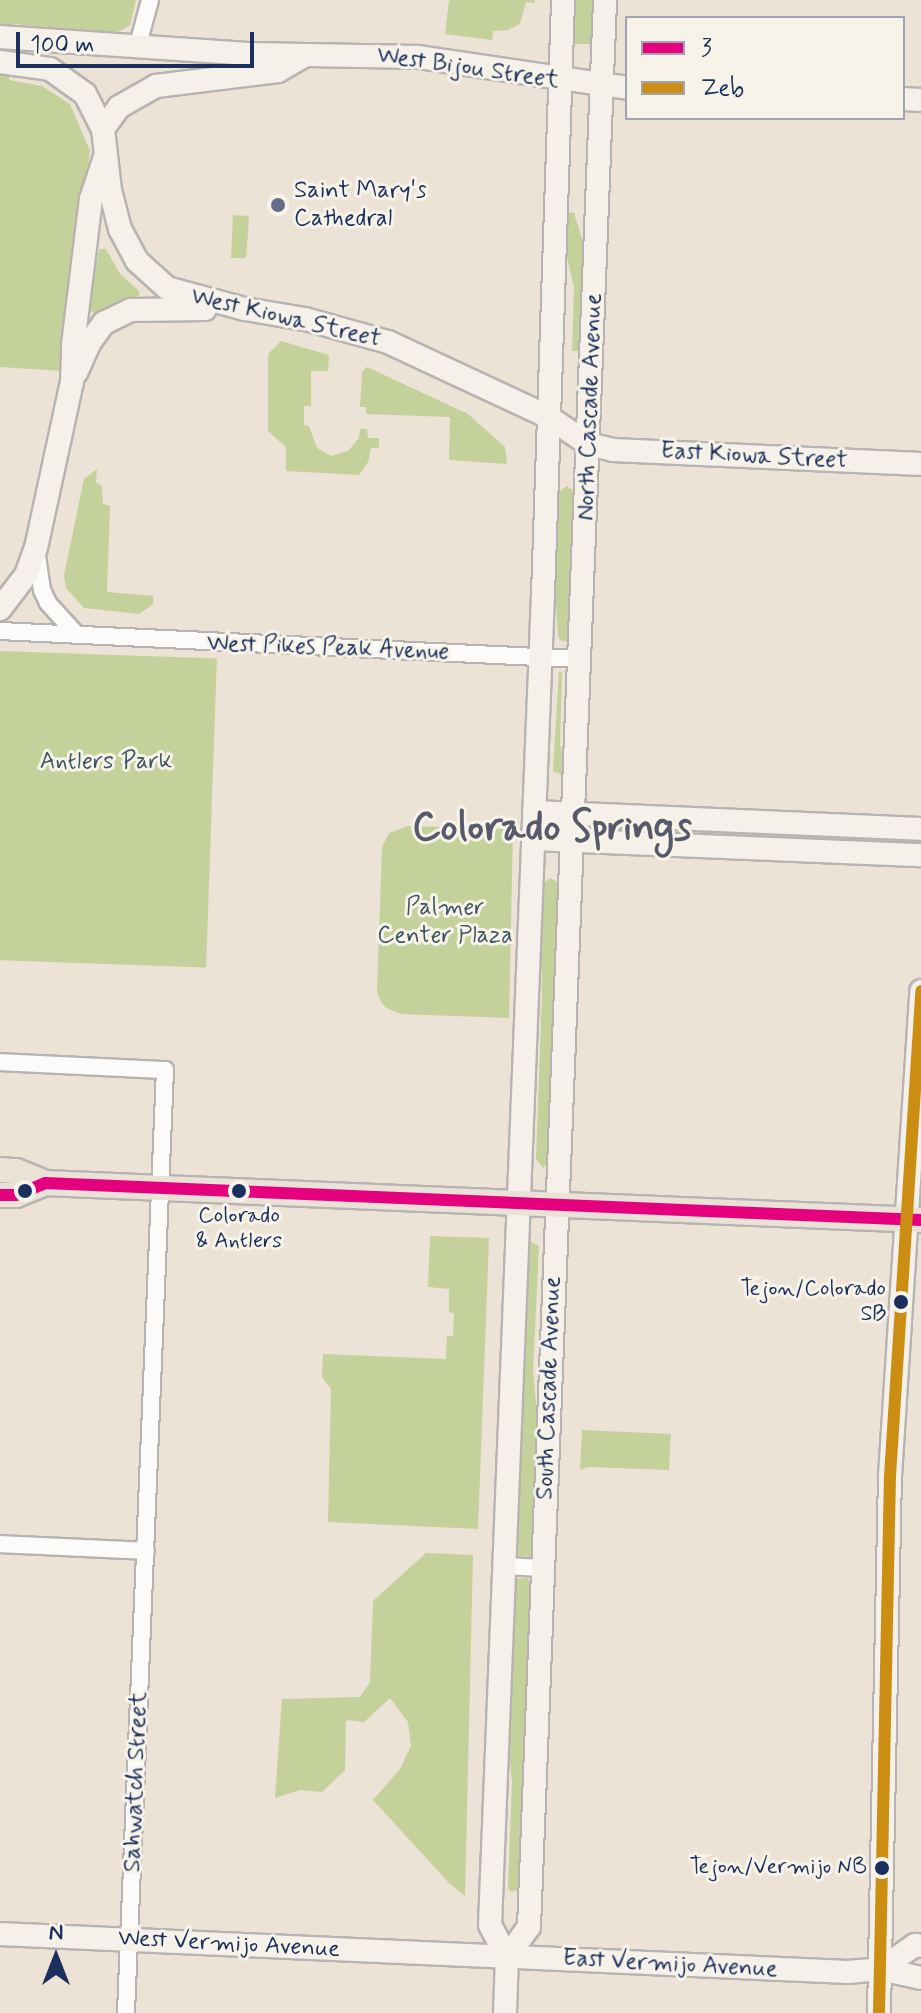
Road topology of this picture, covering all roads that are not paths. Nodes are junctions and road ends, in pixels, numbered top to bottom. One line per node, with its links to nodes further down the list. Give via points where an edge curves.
1 (150, 0): 5 (street)
2 (563, 0): 8 (main road, North Cascade Avenue)
3 (605, 0): 9 (main road, North Cascade Avenue)
4 (6, 38): 5 (main road, West Bijou Street)
5 (137, 48): 6 (main road, West Bijou Street)
6 (307, 55): 8 (main road, West Bijou Street, via 418,57); 11 (main road, via 278,71 156,86 119,107)
7 (5, 62): 11 (main road, West Kiowa Street, via 50,69 70,80 85,94)
8 (559, 80): 9 (main road, West Bijou Street); 15 (main road, North Cascade Avenue)
9 (601, 86): 10 (main road, West Bijou Street); 16 (main road, North Cascade Avenue)
10 (625, 88)
11 (103, 129): 12 (main road, West Kiowa Street)
12 (106, 152): 13 (main road, West Kiowa Street, via 120,229 137,261 167,288); 14 (main road, via 91,199)
13 (245, 309): 14 (main road, via 131,310 104,323); 15 (main road, West Kiowa Street, via 388,342)
14 (72, 382): 18 (main road)
15 (547, 416): 16 (main road, West Kiowa Street); 22 (main road, North Cascade Avenue)
16 (588, 444): 17 (main road, East Kiowa Street, via 613,450); 23 (main road, North Cascade Avenue)
17 (921, 464)
18 (36, 548): 19 (main road, via 26,575); 21 (street, via 48,603)
19 (0, 609)
20 (0, 631): 21 (street, West Pikes Peak Avenue)
21 (77, 635): 22 (street, West Pikes Peak Avenue)
22 (540, 657): 23 (street, West Pikes Peak Avenue); 24 (main road, North Cascade Avenue)
23 (579, 659): 25 (main road, North Cascade Avenue)
24 (534, 812): 25 (main road); 28 (main road, South Cascade Avenue)
25 (573, 813): 26 (main road); 29 (main road, South Cascade Avenue)
26 (679, 818): 27 (main road); 30 (street)
27 (921, 829)
28 (533, 839): 29 (main road); 38 (main road, South Cascade Avenue)
29 (572, 840): 30 (main road); 39 (main road, South Cascade Avenue)
30 (678, 844): 31 (main road)
31 (921, 855)
32 (921, 991): 40 (main road)
33 (0, 1062): 36 (street, via 165,1070)
34 (0, 1170): 35 (main road)
35 (45, 1183): 36 (main road); 37 (main road, via 16,1195)
36 (161, 1188): 38 (main road); 42 (street, Sahwatch Street)
37 (0, 1195)
38 (518, 1204): 39 (main road); 43 (main road, South Cascade Avenue)
39 (557, 1205): 40 (main road); 44 (main road, South Cascade Avenue)
40 (914, 1220): 50 (main road, via 886,1603)
41 (0, 1544): 42 (street)
42 (146, 1551): 46 (street, Sahwatch Street)
43 (503, 1566): 44 (street); 49 (main road, South Cascade Avenue, via 490,1925)
44 (544, 1568): 49 (main road, South Cascade Avenue, via 529,1927)
45 (0, 1934): 46 (main road, West Vermijo Avenue)
46 (130, 1939): 48 (main road, West Vermijo Avenue); 52 (street, Sahwatch Street)
47 (921, 1946): 50 (main road)
48 (458, 1954): 49 (main road, East Vermijo Avenue)
49 (507, 1957): 50 (main road, East Vermijo Avenue, via 848,1972); 53 (main road, South Cascade Avenue)
50 (881, 1969): 51 (main road, East Vermijo Avenue); 54 (main road)
51 (921, 1978)
52 (126, 2013)
53 (505, 2013)
54 (879, 2013)

